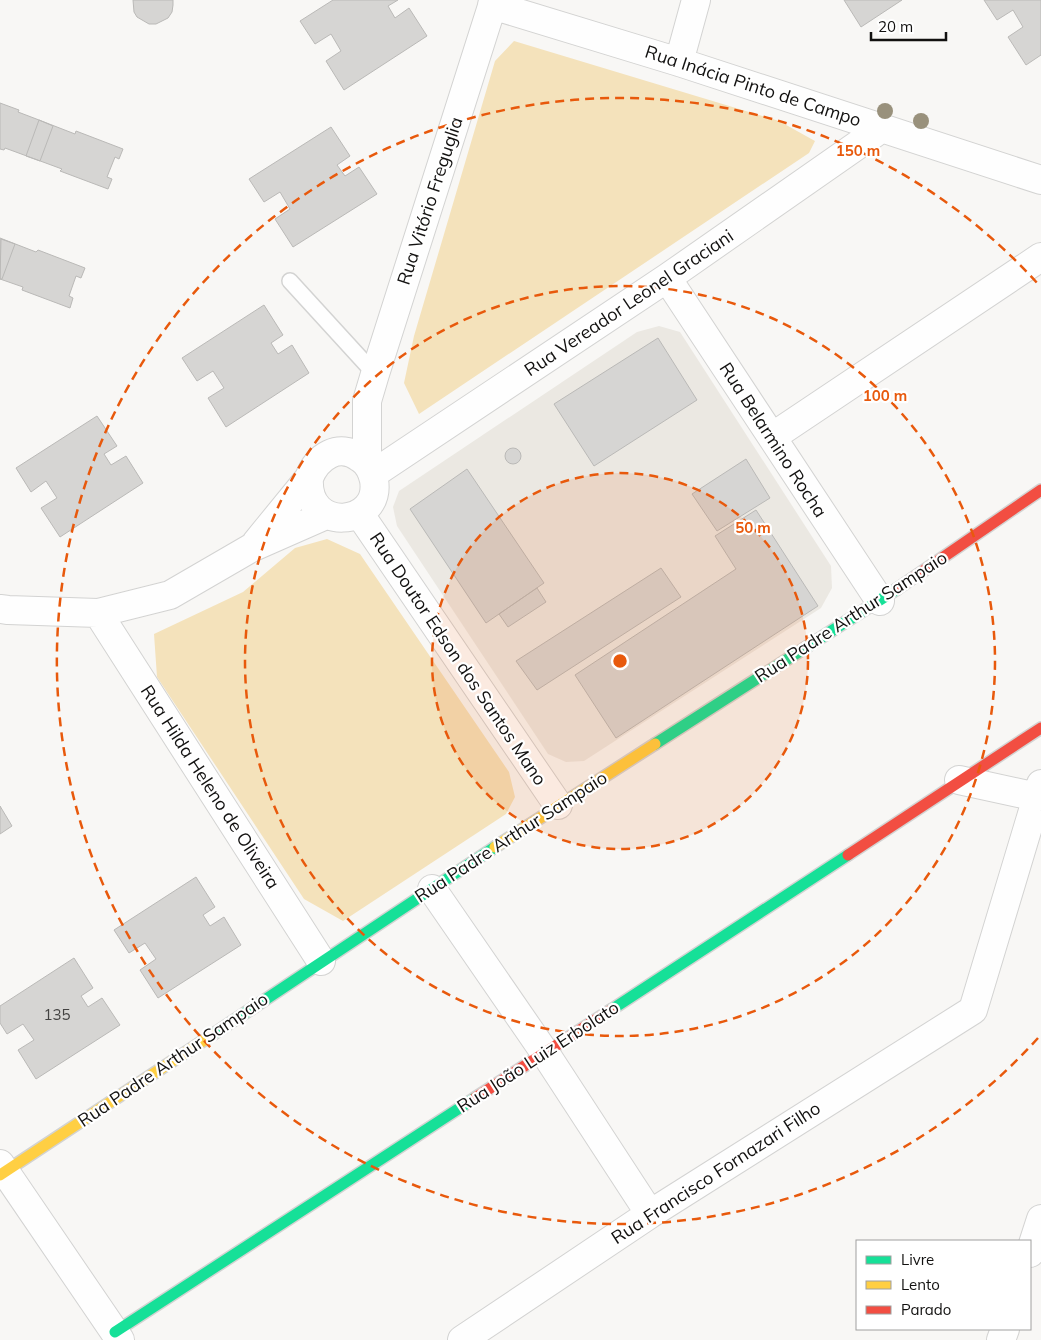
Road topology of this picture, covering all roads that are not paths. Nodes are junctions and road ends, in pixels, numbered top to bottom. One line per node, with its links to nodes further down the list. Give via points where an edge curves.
1 (696, 0): 3 (street)
2 (493, 3): 3 (street, Rua Inácia Pinto de Campo); 9 (street, Rua Vitório Freguglia)
3 (679, 62): 4 (street, Rua Inácia Pinto de Campo)
4 (882, 128): 5 (street, Rua Inácia Pinto de Campo); 7 (street, Rua Vereador Leonel Graciani)
5 (1041, 180)
6 (1041, 257): 11 (street)
7 (667, 278): 11 (street, Rua Belarmino Rocha); 13 (street, Rua Vereador Leonel Graciani)
8 (290, 281): 9 (lane)
9 (375, 374): 10 (street, Rua Vitório Freguglia)
10 (367, 402): 12 (street, Rua Vitório Freguglia); 13 (street, Rua Vitório Freguglia)
11 (772, 437): 19 (street, Rua Belarmino Rocha)
12 (328, 454): 13 (street, via 349,453 359,457); 14 (street, via 319,460)
13 (370, 469): 16 (street, via 375,485 373,496)
14 (309, 478): 17 (street, via 310,496); 18 (street)
15 (1035, 497): 19 (street, Rua Padre Arthur Sampaio)
16 (359, 513): 17 (street, via 349,518); 25 (street, Rua Doutor Edson dos Santos Mano)
17 (326, 515): 18 (street)
18 (252, 548): 21 (street, via 170,594)
19 (880, 601): 25 (street, Rua Padre Arthur Sampaio)
20 (0, 609): 21 (street)
21 (98, 613): 27 (street, Rua Hilda Heleno de Oliveira)
22 (1041, 728): 23 (street, Rua João Luiz Erbolato)
23 (960, 780): 24 (street); 28 (street, Rua João Luiz Erbolato)
24 (1039, 790): 30 (street, Rua Francisco Fornazari Filho, via 973,1010)
25 (558, 805): 26 (street, Rua Padre Arthur Sampaio)
26 (432, 889): 27 (street, Rua Padre Arthur Sampaio); 28 (street)
27 (321, 961): 29 (street, Rua Padre Arthur Sampaio)
28 (544, 1054): 30 (street); 33 (street, Rua João Luiz Erbolato)
29 (2, 1170): 33 (street)
30 (650, 1214): 34 (street, Rua Francisco Fornazari Filho)
31 (1041, 1219): 32 (street)
32 (1031, 1250)
33 (118, 1336)
34 (462, 1340)

